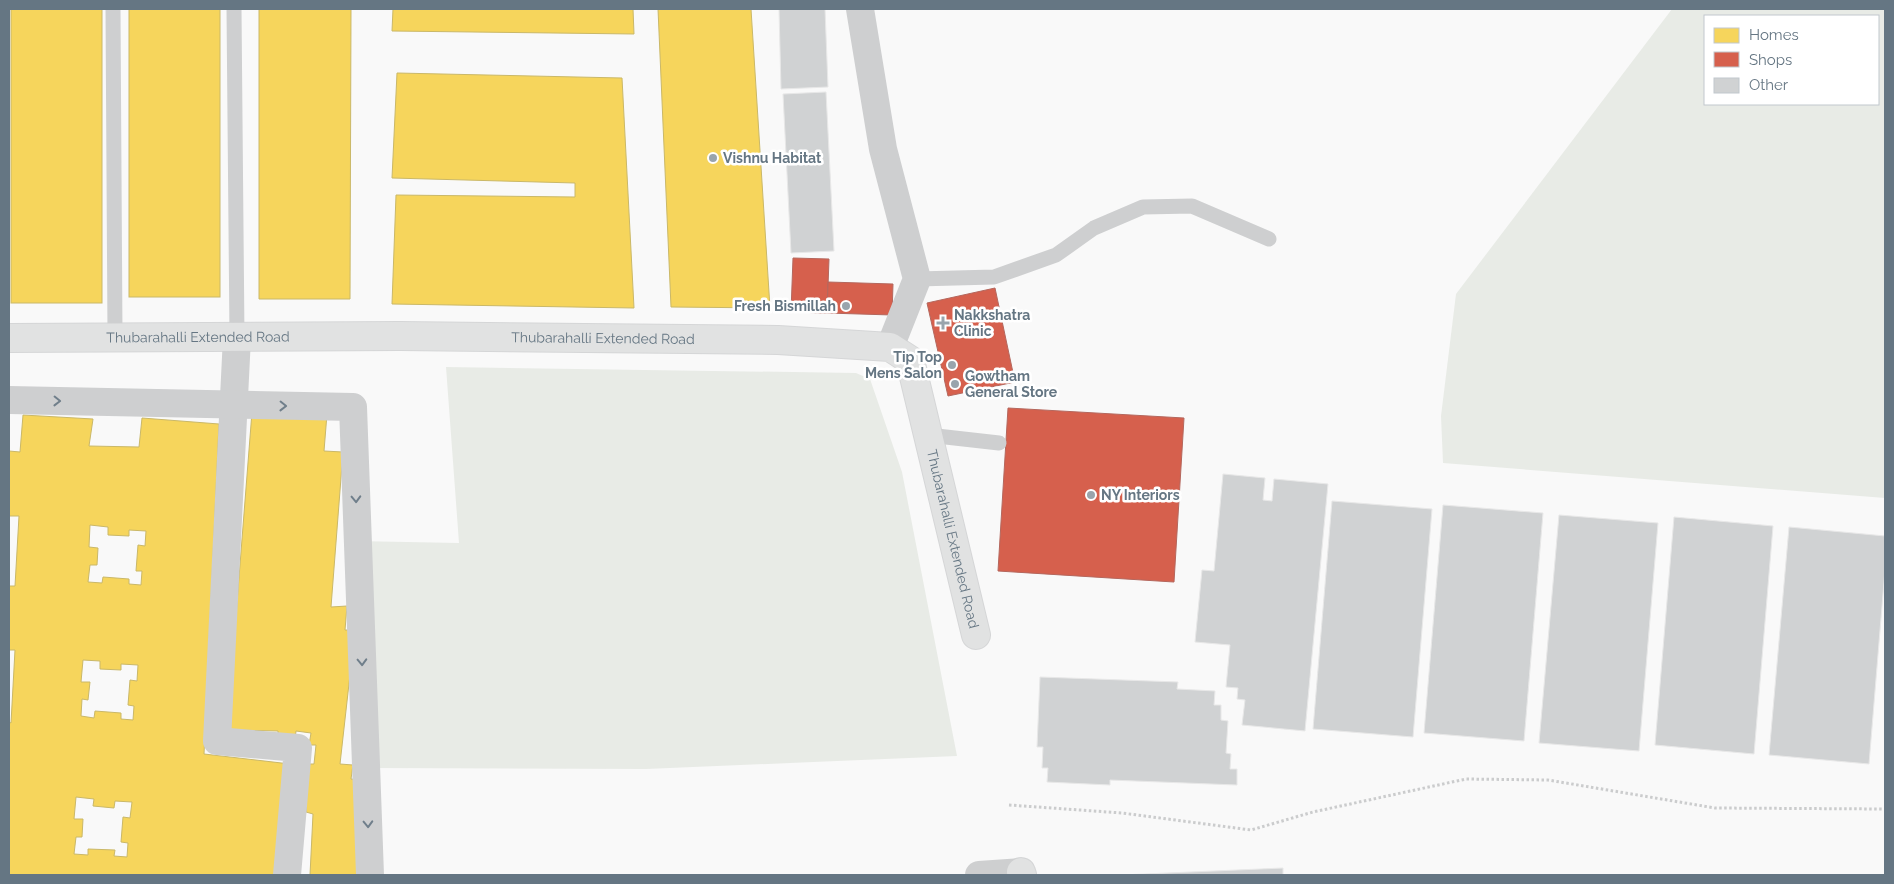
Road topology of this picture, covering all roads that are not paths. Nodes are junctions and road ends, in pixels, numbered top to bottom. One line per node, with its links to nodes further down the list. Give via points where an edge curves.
1 (113, 9): 6 (lane)
2 (234, 9): 7 (lane)
3 (860, 9): 5 (street, via 883,149)
4 (1269, 239): 5 (lane, via 1192,206 1143,207 1094,228 1056,255 994,277)
5 (917, 279): 9 (street)
6 (115, 336): 7 (street, Thubarahalli Extended Road); 8 (street, Thubarahalli Extended Road)
7 (237, 337): 9 (street, Thubarahalli Extended Road, via 778,340); 11 (street)
8 (9, 338)
9 (890, 347): 12 (street, Thubarahalli Extended Road, via 910,360)
10 (9, 400): 11 (street, one-way to 11)
11 (234, 405): 16 (street, via 217,741 298,748); 17 (street, one-way to 17, via 352,407)
12 (928, 435): 13 (lane); 14 (street, Thubarahalli Extended Road)
13 (999, 442)
14 (976, 636)
15 (1022, 874): 18 (street)
16 (287, 875)
17 (370, 875)
18 (979, 875)

